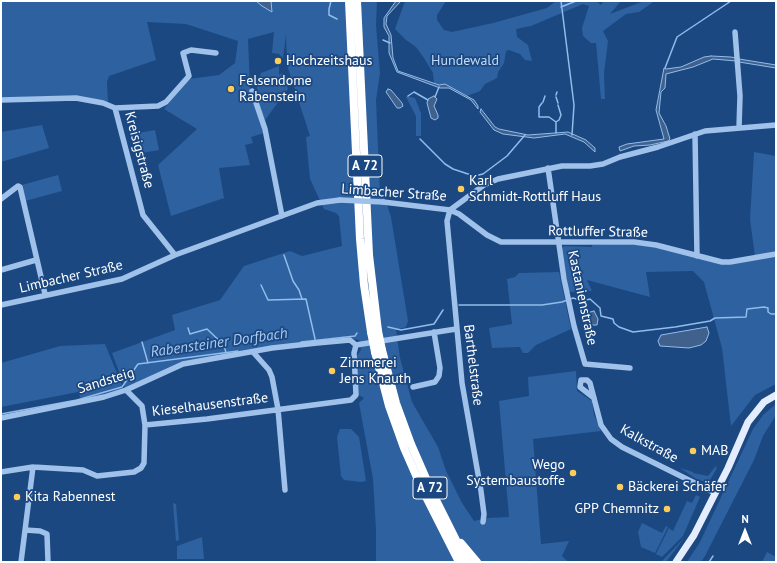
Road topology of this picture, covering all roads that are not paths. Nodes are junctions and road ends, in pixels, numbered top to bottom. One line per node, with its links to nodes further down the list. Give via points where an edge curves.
1 (350, 1): 24 (highway, A 72, via 360,239 364,285)
2 (357, 1): 24 (highway, A 72)
3 (735, 32): 9 (street, via 740,96)
4 (216, 53): 7 (street, via 191,50 183,52 189,76 161,106)
5 (252, 91): 14 (street, via 265,129)
6 (1, 100): 7 (street, Kreisigstraße, via 76,98)
7 (115, 108): 17 (street, Kreisigstraße, via 143,215)
8 (776, 125): 9 (street, Limbacher Straße)
9 (739, 128): 10 (street, Limbacher Straße)
10 (695, 134): 11 (street, Limbacher Straße, via 658,148 594,166); 18 (street)
11 (548, 168): 13 (street, Limbacher Straße, via 490,181); 15 (street, Kastanienstraße)
12 (1, 199): 19 (street, via 18,186 24,202)
13 (450, 210): 14 (street, Limbacher Straße, bridge, via 340,200 317,203); 15 (street, Rottluffer Straße, via 497,241); 23 (street, Barthelstraße, via 447,221)
14 (282, 216): 17 (street, Limbacher Straße)
15 (559, 242): 18 (street, Rottluffer Straße, via 634,242); 29 (street, Kastanienstraße, via 568,300 585,364)
16 (776, 254): 18 (street, Rottluffer Straße, via 730,262 713,261)
17 (175, 255): 21 (street, Limbacher Straße, via 122,279)
18 (697, 256)
19 (36, 260): 20 (street); 21 (street)
20 (1, 270)
21 (45, 294): 22 (street, Limbacher Straße)
22 (1, 305)
23 (456, 329): 25 (street); 41 (street, Barthelstraße, via 462,383 481,491)
24 (374, 331): 27 (highway, A 72, bridge)
25 (434, 332): 26 (street); 30 (street, via 439,376 435,382)
26 (356, 345): 28 (street, Sandsteig, via 353,341 346,340); 34 (street, Kieselhausenstraße, via 356,395 353,399)
27 (378, 351): 43 (highway, A 72, via 411,444); 46 (highway, A 72, via 389,406 404,448)
28 (253, 352): 31 (street, Sandsteig, via 183,364); 34 (street, Kieselhausenstraße, via 269,370)
29 (630, 368)
30 (413, 387)
31 (126, 390): 35 (street, Sandsteig, via 82,403); 36 (street, Kieselhausenstraße, via 142,406)
32 (776, 395): 40 (main road, via 764,402 748,422)
33 (594, 398): 40 (street, Kalkstraße, via 601,425 611,439 622,447)
34 (278, 410): 36 (street, Kieselhausenstraße); 39 (street, Kieselhausenstraße)
35 (1, 418)
36 (145, 425): 37 (street, Kieselhausenstraße, via 144,463 134,472 97,476 83,470)
37 (34, 467): 38 (street, Kieselhausenstraße); 42 (street)
38 (1, 472)
39 (285, 490)
40 (715, 493): 49 (main road, via 694,535)
41 (483, 522)
42 (25, 530): 44 (street); 45 (street, via 46,534)
43 (451, 531): 47 (highway, A 72); 48 (highway)
44 (21, 562)
45 (48, 562)
46 (458, 562)
47 (467, 562)
48 (477, 562)
49 (676, 562)

